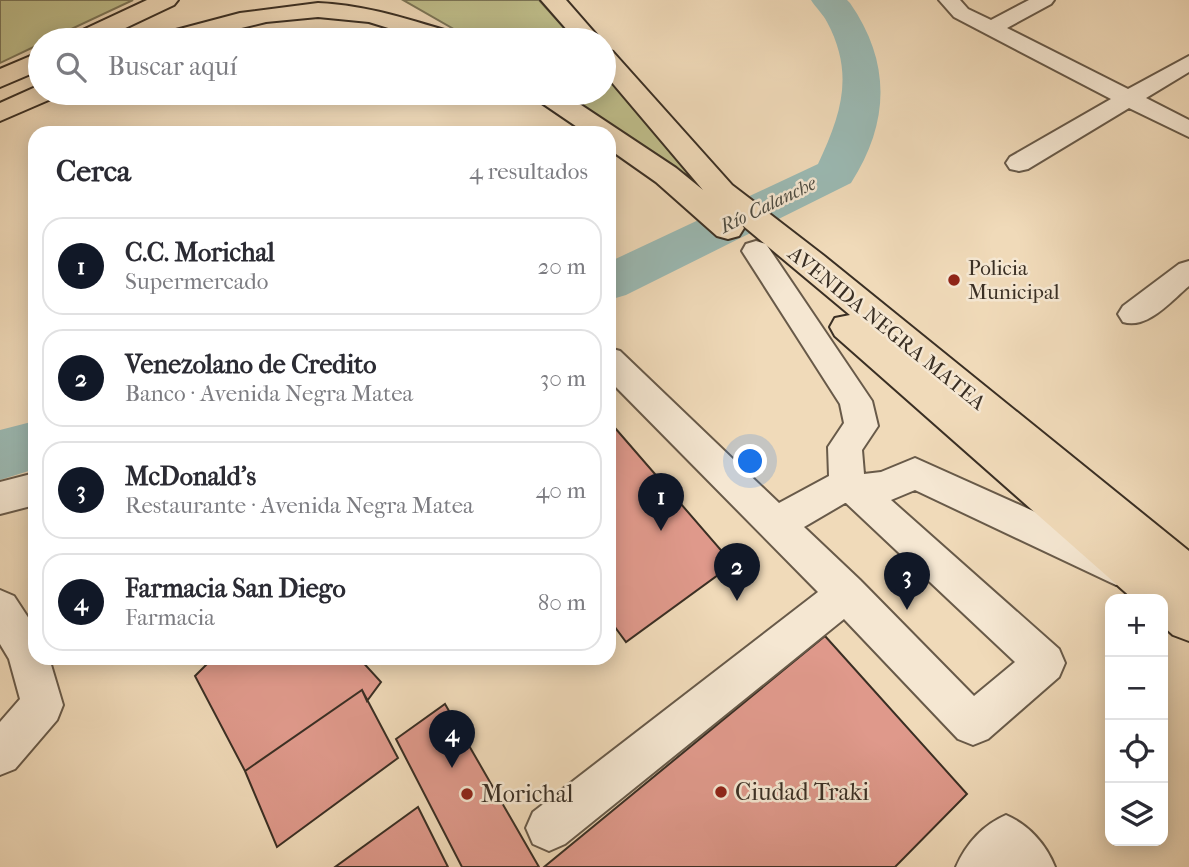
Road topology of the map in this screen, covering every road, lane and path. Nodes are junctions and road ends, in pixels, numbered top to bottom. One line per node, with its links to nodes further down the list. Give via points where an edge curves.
1 (166, 0): 7 (main road)
2 (236, 0): 8 (main road)
3 (377, 0): 11 (main road)
4 (948, 0): 13 (street, via 961,13)
5 (1044, 0): 13 (street)
6 (560, 6): 12 (main road)
7 (106, 28)
8 (176, 28)
9 (213, 28): 10 (main road, via 303,11 334,10)
10 (413, 28)
11 (430, 28)
12 (579, 28)
13 (992, 28): 18 (street)
14 (1189, 62): 18 (street)
15 (28, 66): 17 (main road)
16 (616, 73): 26 (main road, AVENIDA NEGRA MATEA)
17 (0, 79)
18 (1127, 97): 23 (street); 25 (street)
19 (28, 99): 21 (main road)
20 (563, 105): 22 (main road)
21 (0, 113)
22 (594, 126)
23 (1189, 130)
24 (616, 141): 26 (main road, AVENIDA NEGRA MATEA)
25 (1019, 163)
26 (709, 197): 27 (main road, AVENIDA NEGRA MATEA)
27 (756, 241): 31 (street, via 856,401 861,426 845,447); 35 (main road, AVENIDA NEGRA MATEA, via 811,263); 36 (main road, AVENIDA NEGRA MATEA)
28 (1189, 271): 29 (street)
29 (1133, 314)
30 (616, 367): 34 (street)
31 (853, 488): 34 (street); 36 (street, via 876,490 915,473); 37 (street, via 1045,663 973,724)
32 (28, 491): 33 (street)
33 (0, 498)
34 (777, 523): 37 (street)
35 (1189, 578)
36 (1142, 579): 39 (main road, AVENIDA NEGRA MATEA)
37 (847, 593): 43 (street)
38 (0, 609): 40 (street)
39 (1189, 619)
40 (28, 654)
41 (31, 665): 42 (street, via 42,705)
42 (0, 754)
43 (549, 828)
44 (979, 867): 45 (street, via 1006,838)
45 (1032, 867)

